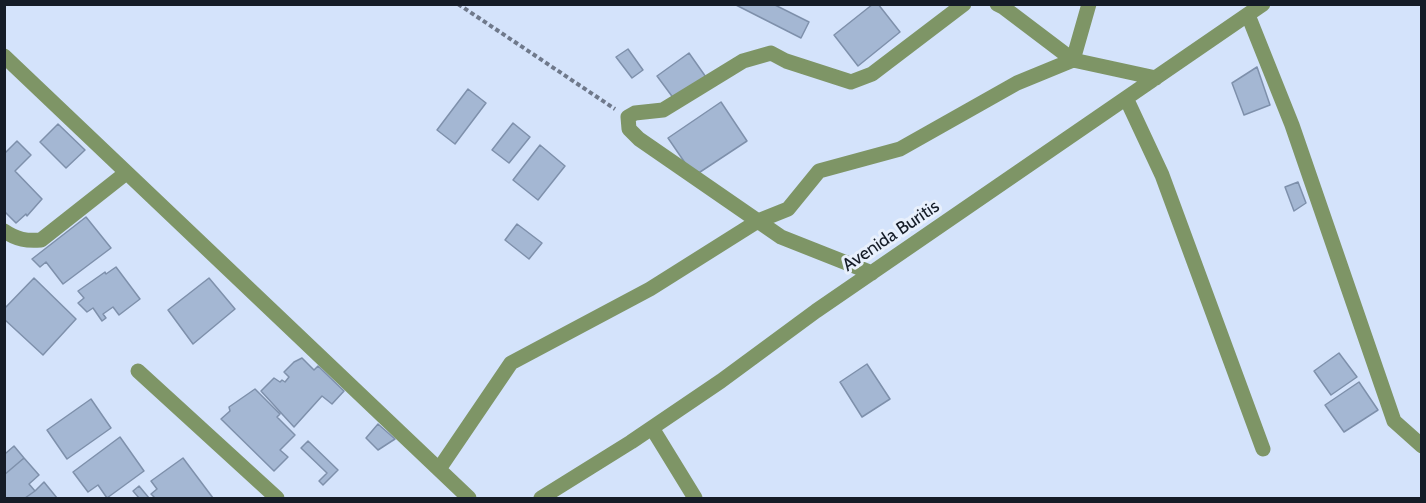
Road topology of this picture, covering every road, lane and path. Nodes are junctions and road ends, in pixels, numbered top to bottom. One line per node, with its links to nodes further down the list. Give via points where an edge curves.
1 (458, 4): 11 (path)
2 (964, 4): 11 (street, via 872,74 851,82 771,53 743,60 663,110 635,112)
3 (997, 4): 8 (street)
4 (1089, 4): 8 (street)
5 (1263, 4): 6 (street, Avenida Buritis)
6 (1248, 15): 9 (street, Avenida Buritis); 18 (street, via 1292,125 1395,421)
7 (4, 56): 12 (street)
8 (1073, 60): 9 (street); 13 (street, via 1017,83 900,149 819,171 788,209)
9 (1156, 78): 10 (street, Avenida Buritis)
10 (1126, 98): 15 (street, Avenida Buritis); 19 (street, via 1162,175)
11 (628, 117): 13 (street, via 629,129 639,139)
12 (126, 173): 14 (street, via 41,240 27,242); 20 (street)
13 (758, 221): 15 (street, via 781,237); 20 (street, via 650,289 511,363)
14 (4, 231)
15 (872, 273): 17 (street, Avenida Buritis)
16 (138, 371): 21 (street)
17 (652, 428): 23 (street, Avenida Buritis); 24 (street)
18 (1422, 446)
19 (1263, 449)
20 (439, 469): 22 (street)
21 (277, 498)
22 (470, 498)
23 (541, 498)
24 (695, 498)

